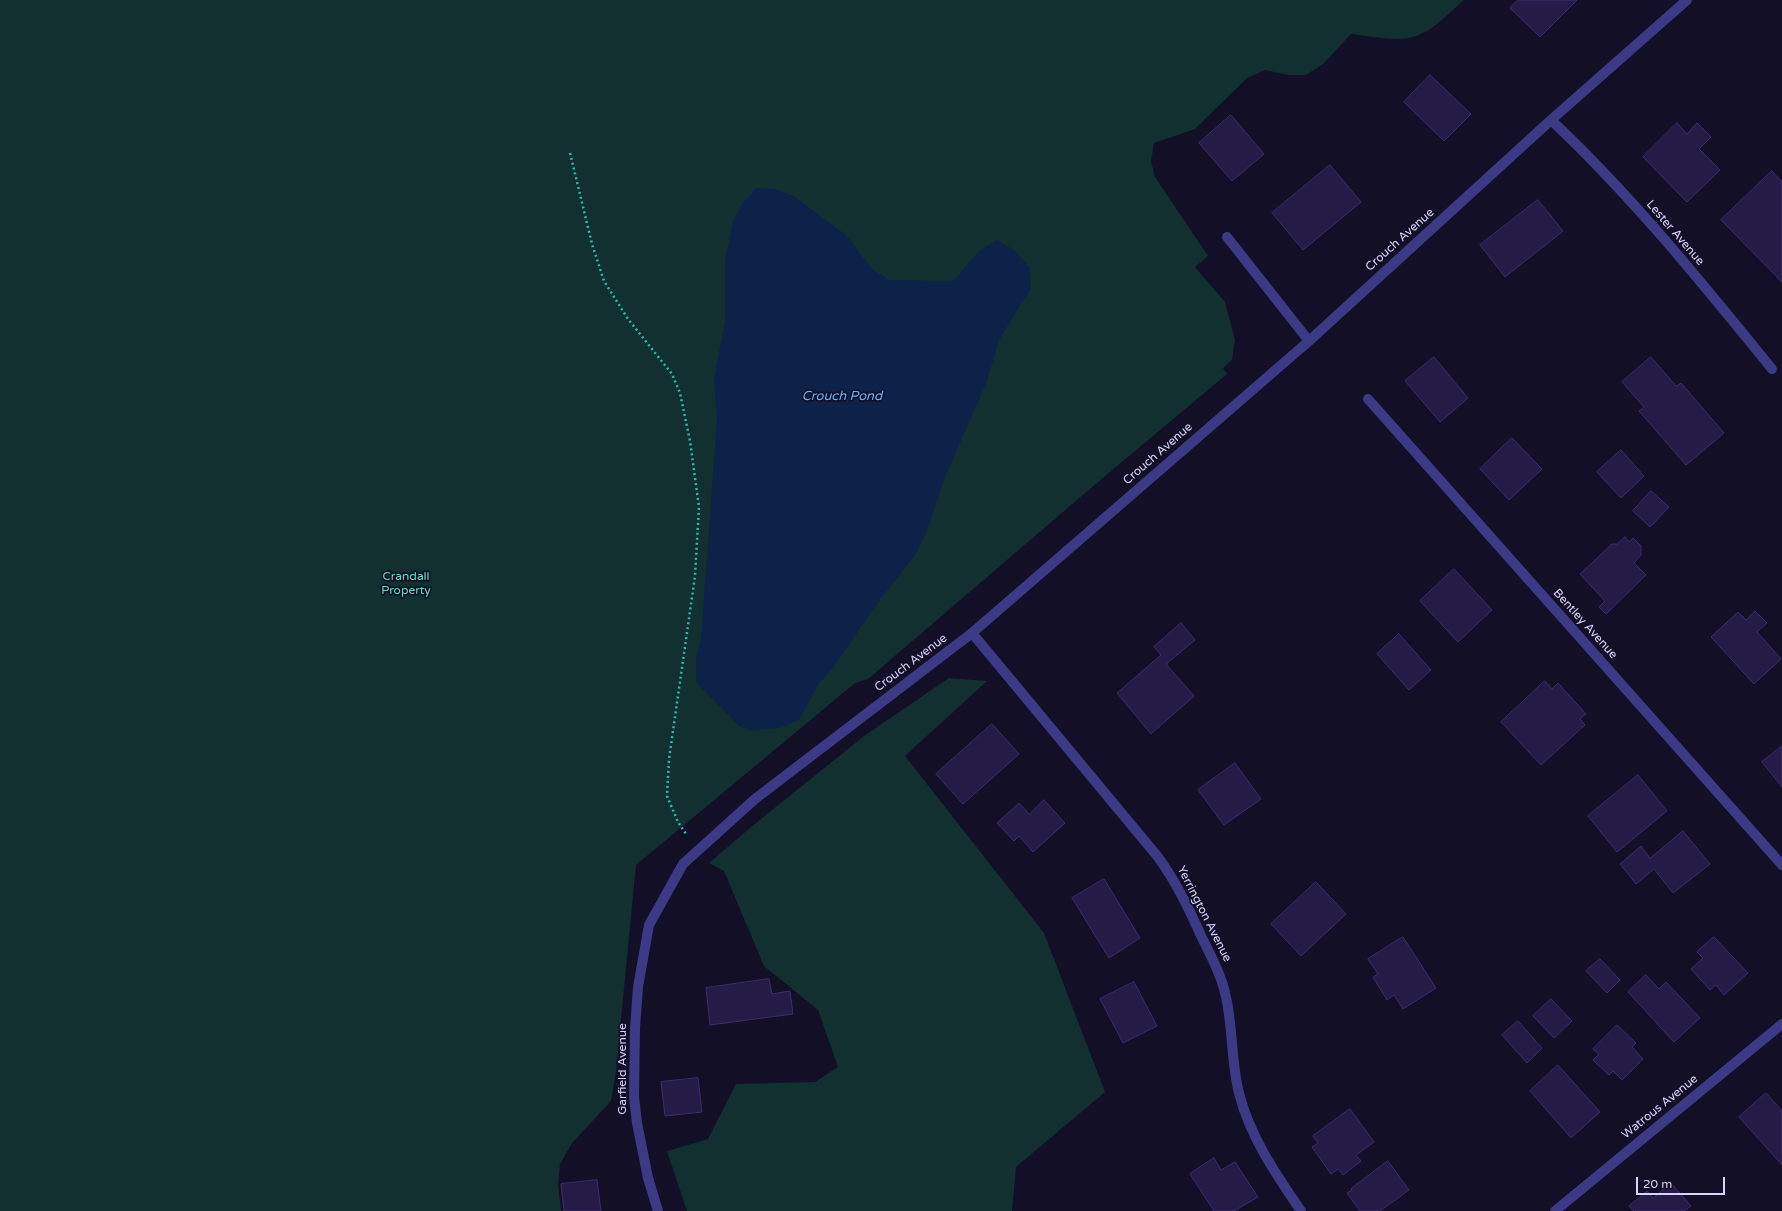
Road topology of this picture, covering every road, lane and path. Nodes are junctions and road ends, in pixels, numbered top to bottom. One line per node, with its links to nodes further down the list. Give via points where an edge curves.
1 (1687, 0): 2 (street, Crouch Avenue)
2 (1551, 120): 5 (street, Crouch Avenue); 6 (street, Lester Avenue, via 1610,178)
3 (570, 154): 9 (path, via 592,244 604,281 628,319 672,374 680,393 690,441 699,507 695,576 669,759 667,796 678,822)
4 (1227, 237): 5 (street)
5 (1309, 341): 8 (street, Crouch Avenue)
6 (1772, 369)
7 (1368, 399): 10 (street, Bentley Avenue)
8 (972, 633): 9 (street, Crouch Avenue, via 755,798); 14 (street, Yerrington Avenue, via 1158,857 1174,881 1191,912 1222,983 1229,1012 1239,1093 1250,1127)
9 (699, 850): 11 (street, Crouch Avenue, via 683,864)
10 (1782, 865)
11 (649, 925): 13 (street, Garfield Avenue, via 638,987 634,1097 641,1147)
12 (1782, 1024): 15 (street, Watrous Avenue)
13 (658, 1211)
14 (1301, 1211)
15 (1555, 1211)

